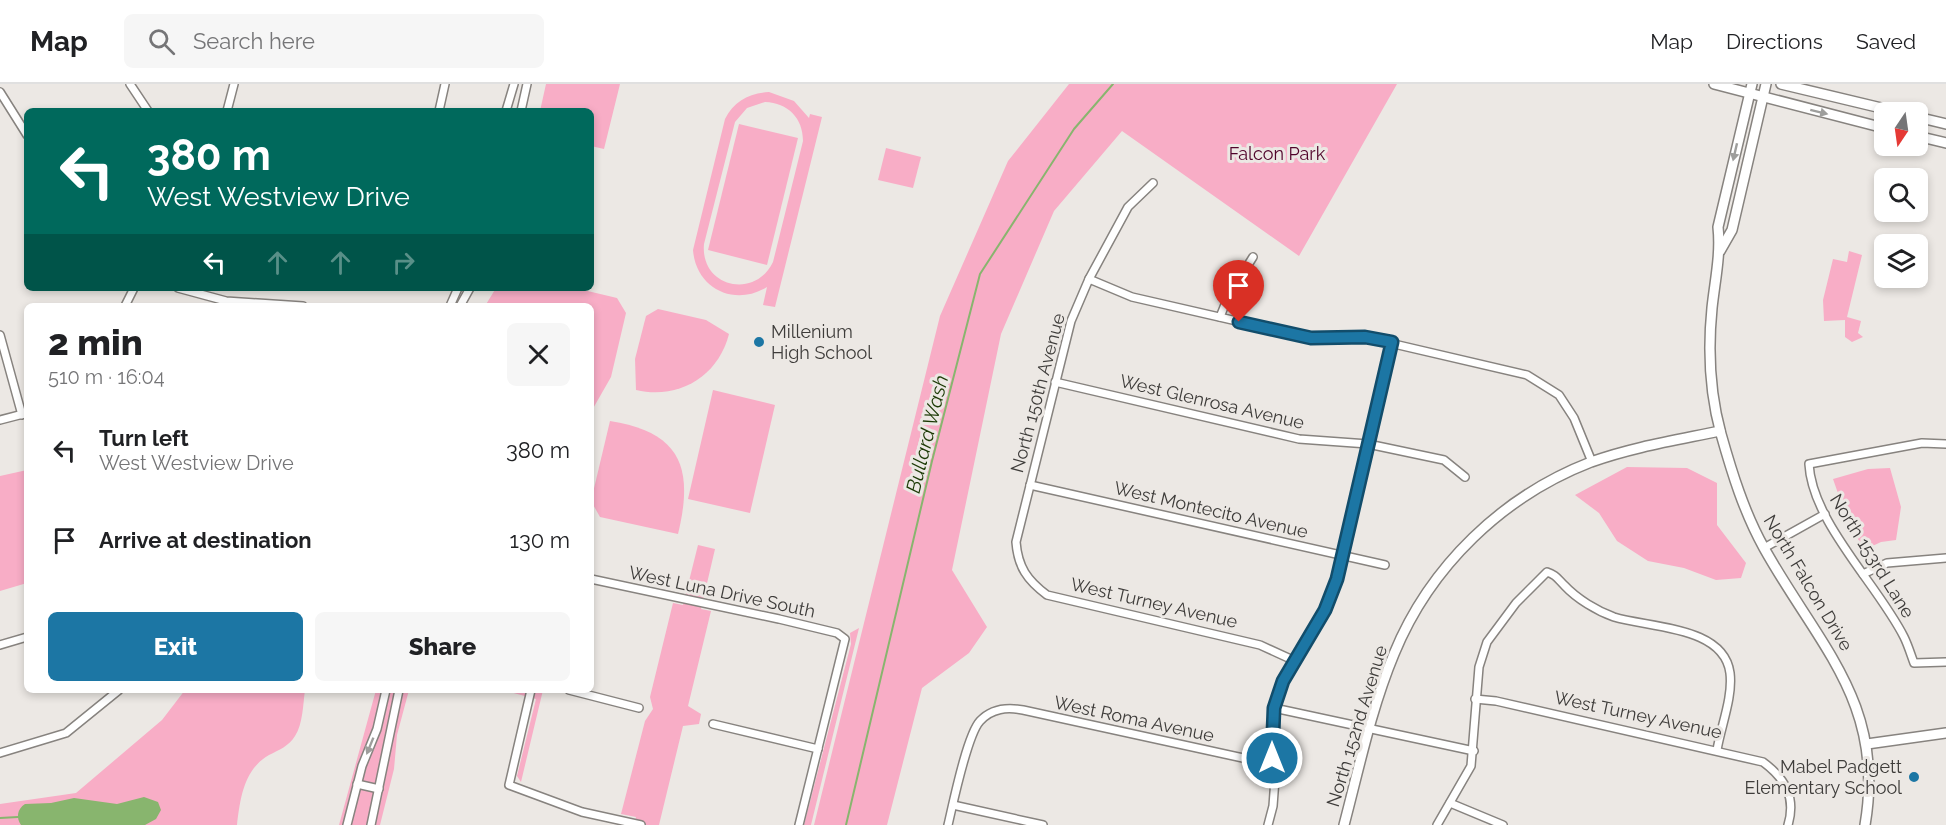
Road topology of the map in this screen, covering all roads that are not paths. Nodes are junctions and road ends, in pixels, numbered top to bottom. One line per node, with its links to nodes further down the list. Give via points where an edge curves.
1 (130, 84): 12 (street)
2 (234, 84): 13 (street)
3 (443, 84): 14 (street)
4 (514, 84): 15 (street)
5 (527, 84): 16 (street)
6 (1714, 84): 8 (street)
7 (1780, 84): 11 (street)
8 (1751, 88): 9 (street); 24 (street, North Falcon Drive, one-way to 24, via 1718,226)
9 (1765, 91): 19 (street, one-way to 19); 24 (street, North Falcon Drive, via 1732,230)
10 (0, 92): 20 (street)
11 (1874, 106)
12 (146, 108)
13 (228, 108)
14 (439, 108)
15 (507, 108)
16 (521, 108)
17 (1928, 120): 18 (street)
18 (1946, 124)
19 (1874, 125)
20 (24, 130)
21 (1928, 138): 22 (street)
22 (1946, 142)
23 (1153, 183): 26 (street, North 150th Avenue, via 1128,207)
24 (1720, 251): 35 (street, North Falcon Drive, via 1711,337)
25 (1253, 257): 29 (street)
26 (1089, 279): 29 (street, via 1120,294); 32 (street, North 150th Avenue, via 1071,321)
27 (189, 291): 28 (street, via 226,301)
28 (257, 303)
29 (1220, 317): 31 (street, via 1311,338 1365,337)
30 (0, 335): 33 (street)
31 (1392, 342): 36 (street); 38 (street, via 1516,371 1538,380 1559,395)
32 (1055, 382): 36 (street, West Glenrosa Avenue, via 1299,439); 40 (street, North 150th Avenue)
33 (24, 414): 34 (street)
34 (0, 420)
35 (1720, 431): 38 (street, North 152nd Avenue); 42 (street, North Falcon Drive, via 1737,489)
36 (1368, 444): 39 (street, West Glenrosa Avenue, via 1444,460); 43 (street)
37 (1946, 444): 41 (street, North 153rd Lane, via 1922,443 1809,464 1810,483)
38 (1592, 462): 62 (street, North 152nd Avenue, via 1527,494 1485,526 1452,560 1399,641)
39 (1465, 477)
40 (1030, 485): 43 (street, West Montecito Avenue); 45 (street, North 150th Avenue, via 1016,542)
41 (1825, 514): 42 (street); 47 (street, North 153rd Lane)
42 (1764, 548): 64 (street, North Falcon Drive, via 1846,681)
43 (1343, 555): 46 (street, West Montecito Avenue); 51 (street, via 1325,610)
44 (1946, 558): 47 (street, via 1893,561)
45 (1018, 561): 51 (street, West Turney Avenue, via 1029,581 1047,595 1260,645)
46 (1385, 565)
47 (1863, 573): 52 (street, North 153rd Lane, via 1904,637 1914,663)
48 (594, 580): 65 (street, West Luna Drive South, via 779,619 837,633 845,639)
49 (24, 638): 50 (street)
50 (0, 645)
51 (1295, 661): 60 (street)
52 (1946, 662)
53 (115, 693): 68 (street, via 66,733)
54 (385, 693): 70 (street, one-way to 70)
55 (398, 693): 71 (street)
56 (530, 693): 76 (street, via 509,786 582,812)
57 (581, 693): 59 (street)
58 (1475, 699): 66 (street, West Turney Avenue); 66 (street, via 1487,642 1516,603 1547,572 1557,576 1585,603 1613,616 1698,635 1713,642 1730,673); 67 (street)
59 (639, 708)
60 (1274, 708): 62 (street); 69 (street)
61 (713, 724): 65 (street)
62 (1370, 729): 67 (street); 81 (street, North 152nd Avenue)
63 (1946, 733): 64 (street)
64 (1867, 744): 85 (street, North Falcon Drive, via 1869,787)
65 (818, 749): 77 (street)
66 (1717, 750): 84 (street, West Turney Avenue, via 1763,762 1785,783 1792,799)
67 (1474, 752): 72 (street, via 1471,766)
68 (0, 753)
69 (1272, 758): 73 (street, West Roma Avenue, via 1243,758 1023,710 1001,709 991,712 974,730); 80 (street, via 1275,780)
70 (357, 784): 71 (street); 74 (street)
71 (379, 789): 75 (street)
72 (1450, 803): 82 (street); 83 (street)
73 (953, 805): 78 (street); 79 (street)
74 (347, 825)
75 (371, 825)
76 (641, 825)
77 (799, 825)
78 (948, 825)
79 (1043, 825)
80 (1268, 825)
81 (1344, 825)
82 (1437, 825)
83 (1503, 825)
84 (1788, 825)
85 (1865, 825)

